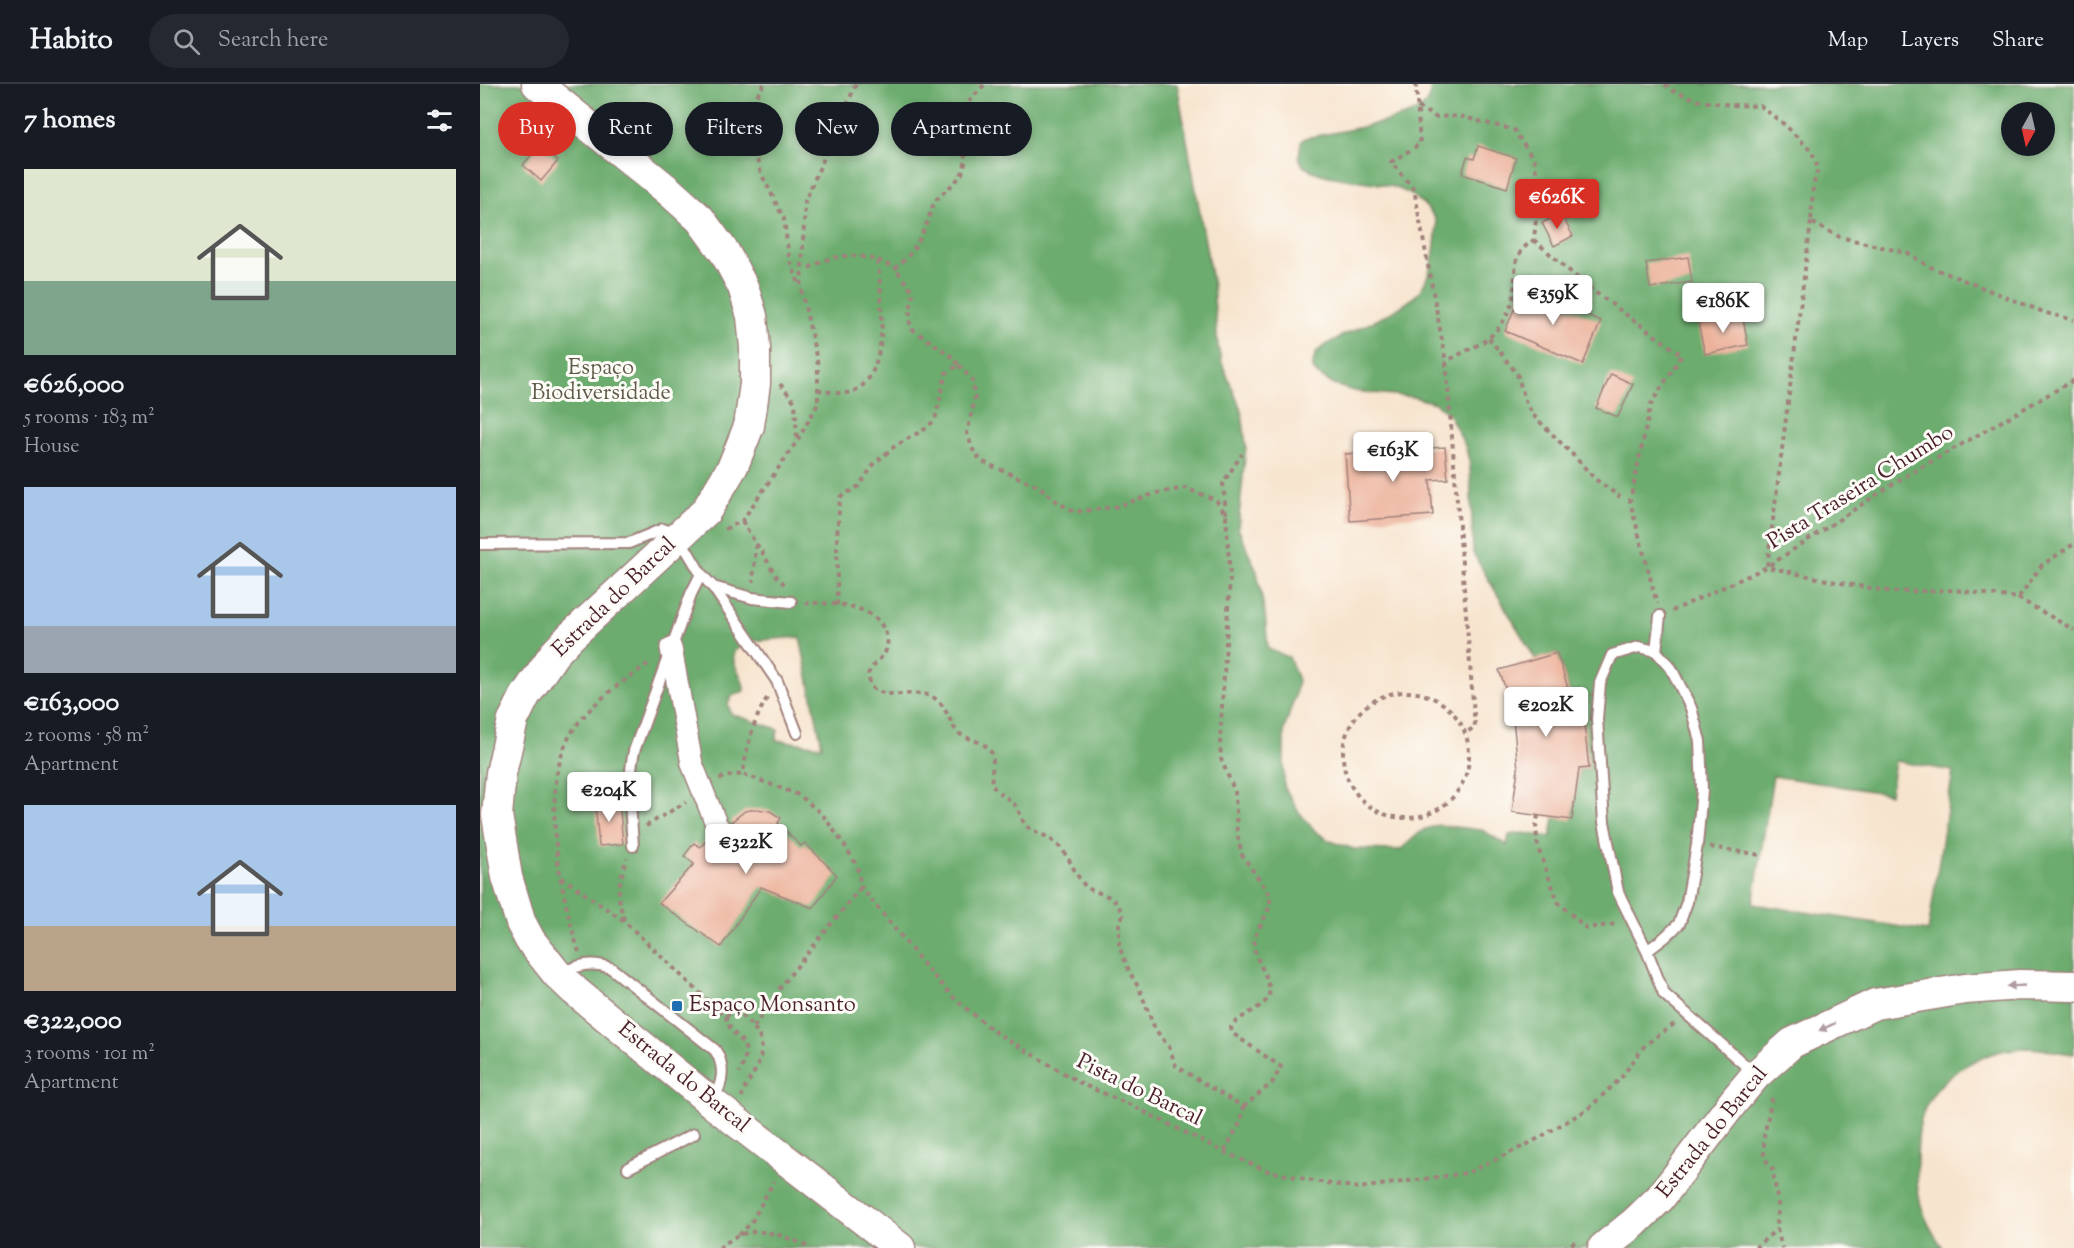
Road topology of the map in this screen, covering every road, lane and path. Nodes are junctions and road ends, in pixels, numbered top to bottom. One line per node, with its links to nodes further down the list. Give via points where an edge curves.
1 (537, 84): 25 (street, Estrada do Barcal, via 700,219 743,287 752,316 755,348 749,426 733,466 706,511)
2 (764, 84): 13 (path, via 747,128 761,173 784,219 789,258)
3 (856, 84): 13 (path, via 805,201)
4 (985, 84): 12 (path, via 954,118 964,144 965,164 960,179 934,203 915,250)
5 (1416, 84): 7 (path)
6 (1665, 84): 8 (path, via 1700,101 1760,105 1785,125 1812,152 1818,168)
7 (1417, 107): 9 (path, via 1435,117 1459,116 1514,130 1534,160 1539,185); 16 (path, via 1420,144 1391,162 1414,189)
8 (1812, 222): 14 (path, via 1840,237 1907,253 1928,266 2046,313); 29 (path)
9 (1534, 240): 15 (path, via 1518,255 1510,307); 37 (path, via 1588,287 1682,355 1651,404 1630,501)
10 (877, 260): 11 (path, via 857,254 823,260); 12 (path); 19 (path, via 882,321 874,368 859,388 846,393)
11 (810, 268)
12 (895, 268): 17 (path, via 913,292 909,320 912,329 950,354)
13 (801, 288): 19 (path, via 818,365)
14 (2074, 320)
15 (1489, 338): 16 (path); 21 (path, via 1517,374 1533,416 1595,479)
16 (1446, 362): 43 (path, via 1475,727)
17 (959, 365): 22 (path, via 972,380 975,398 967,433 981,461 1040,487 1074,512 1115,507 1185,488 1216,500); 36 (path, via 946,374 935,420 874,464 859,486 840,497)
18 (2074, 380): 29 (path, Pista Traseira Chumbo, via 1899,480)
19 (818, 390): 23 (path, via 818,404)
20 (1242, 454): 22 (path, via 1223,483)
21 (1620, 497)
22 (1226, 515): 62 (path, via 1230,576 1221,759 1234,792 1242,855 1270,895 1269,911 1254,945 1269,986 1269,997 1231,1027 1232,1033 1281,1067 1272,1083)
23 (742, 521): 24 (path); 27 (path)
24 (720, 531)
25 (679, 537): 26 (lane, via 663,529 629,543); 30 (lane); 53 (street, Estrada do Barcal, via 554,654 513,720 497,795 507,877 530,940)
26 (480, 544)
27 (756, 544): 32 (path, via 777,579); 33 (path)
28 (2074, 544): 34 (path, via 2042,565)
29 (1767, 567): 34 (path, via 1894,592 1954,590); 37 (path, Pista Traseira Chumbo)
30 (701, 574): 31 (lane); 39 (lane)
31 (713, 587): 33 (lane); 41 (lane)
32 (789, 587)
33 (752, 598): 35 (lane)
34 (2018, 598): 38 (path)
35 (797, 602): 36 (path)
36 (837, 604): 62 (path, via 871,614 884,628 887,647 867,674 872,687 886,695 919,694 936,699 957,732 989,748 993,755 993,785 1015,805 1025,825 1056,842 1082,882 1111,896 1119,905 1123,915 1119,946 1155,1029 1169,1047 1176,1066)
37 (1660, 616): 40 (lane)
38 (2074, 630)
39 (671, 648): 45 (street, via 692,764 717,826); 47 (lane, via 630,770); 49 (path, via 596,705 575,727 567,743 554,797)
40 (1656, 651): 46 (lane, via 1671,668 1692,708 1700,741 1702,790); 51 (lane, via 1639,647 1612,655 1600,683 1597,719 1604,822 1618,892)
41 (777, 681): 42 (lane); 50 (path, Pista do Barcal, via 758,713 743,774 799,795 822,814 857,866)
42 (797, 733)
43 (1465, 733): 43 (path, via 1448,708 1421,693 1391,693 1377,698 1364,707 1346,732 1346,777 1363,802 1376,811 1413,817 1435,811 1448,802 1465,778 1469,763)
44 (1538, 815): 51 (path, via 1538,848 1558,902 1586,928)
45 (727, 837)
46 (1697, 845): 48 (path); 52 (lane, via 1679,924)
47 (633, 846)
48 (1761, 855)
49 (560, 876): 53 (path, via 569,922); 56 (path, via 624,921)
50 (861, 887): 57 (path, via 782,985); 64 (path, Pista do Barcal, via 931,973 994,1032 1082,1084)
51 (1631, 920): 52 (lane)
52 (1647, 951): 55 (lane, via 1664,994)
53 (570, 969): 61 (street, Estrada do Barcal); 61 (lane, via 597,963 611,968 715,1050 723,1068 721,1086)
54 (2074, 986): 59 (street, Estrada do Barcal, one-way to 59, via 1965,989 1875,1004 1792,1043)
55 (1687, 1015): 59 (lane); 64 (path, Pista do Barcal, via 1645,1045 1621,1078 1588,1109 1467,1173 1359,1188 1268,1171)
56 (726, 1016): 57 (path, via 735,1011); 58 (path, via 728,1026 746,1049)
57 (754, 1027): 60 (path, via 763,1043 762,1055)
58 (739, 1073)
59 (1756, 1075): 67 (path, via 1769,1083 1772,1097 1764,1157 1773,1170 1779,1205); 72 (street, Estrada do Barcal, via 1660,1198)
60 (744, 1088)
61 (712, 1103): 71 (street, Estrada do Barcal)
62 (1243, 1107): 64 (path, via 1240,1123)
63 (694, 1134): 65 (lane)
64 (1224, 1152)
65 (628, 1168)
66 (780, 1171): 68 (path, via 751,1223)
67 (1777, 1229): 73 (path); 74 (path)
68 (739, 1235): 69 (path); 70 (path, via 781,1235)
69 (719, 1248)
70 (811, 1248)
71 (900, 1248)
72 (1603, 1248)
73 (1755, 1248)
74 (1782, 1248)

